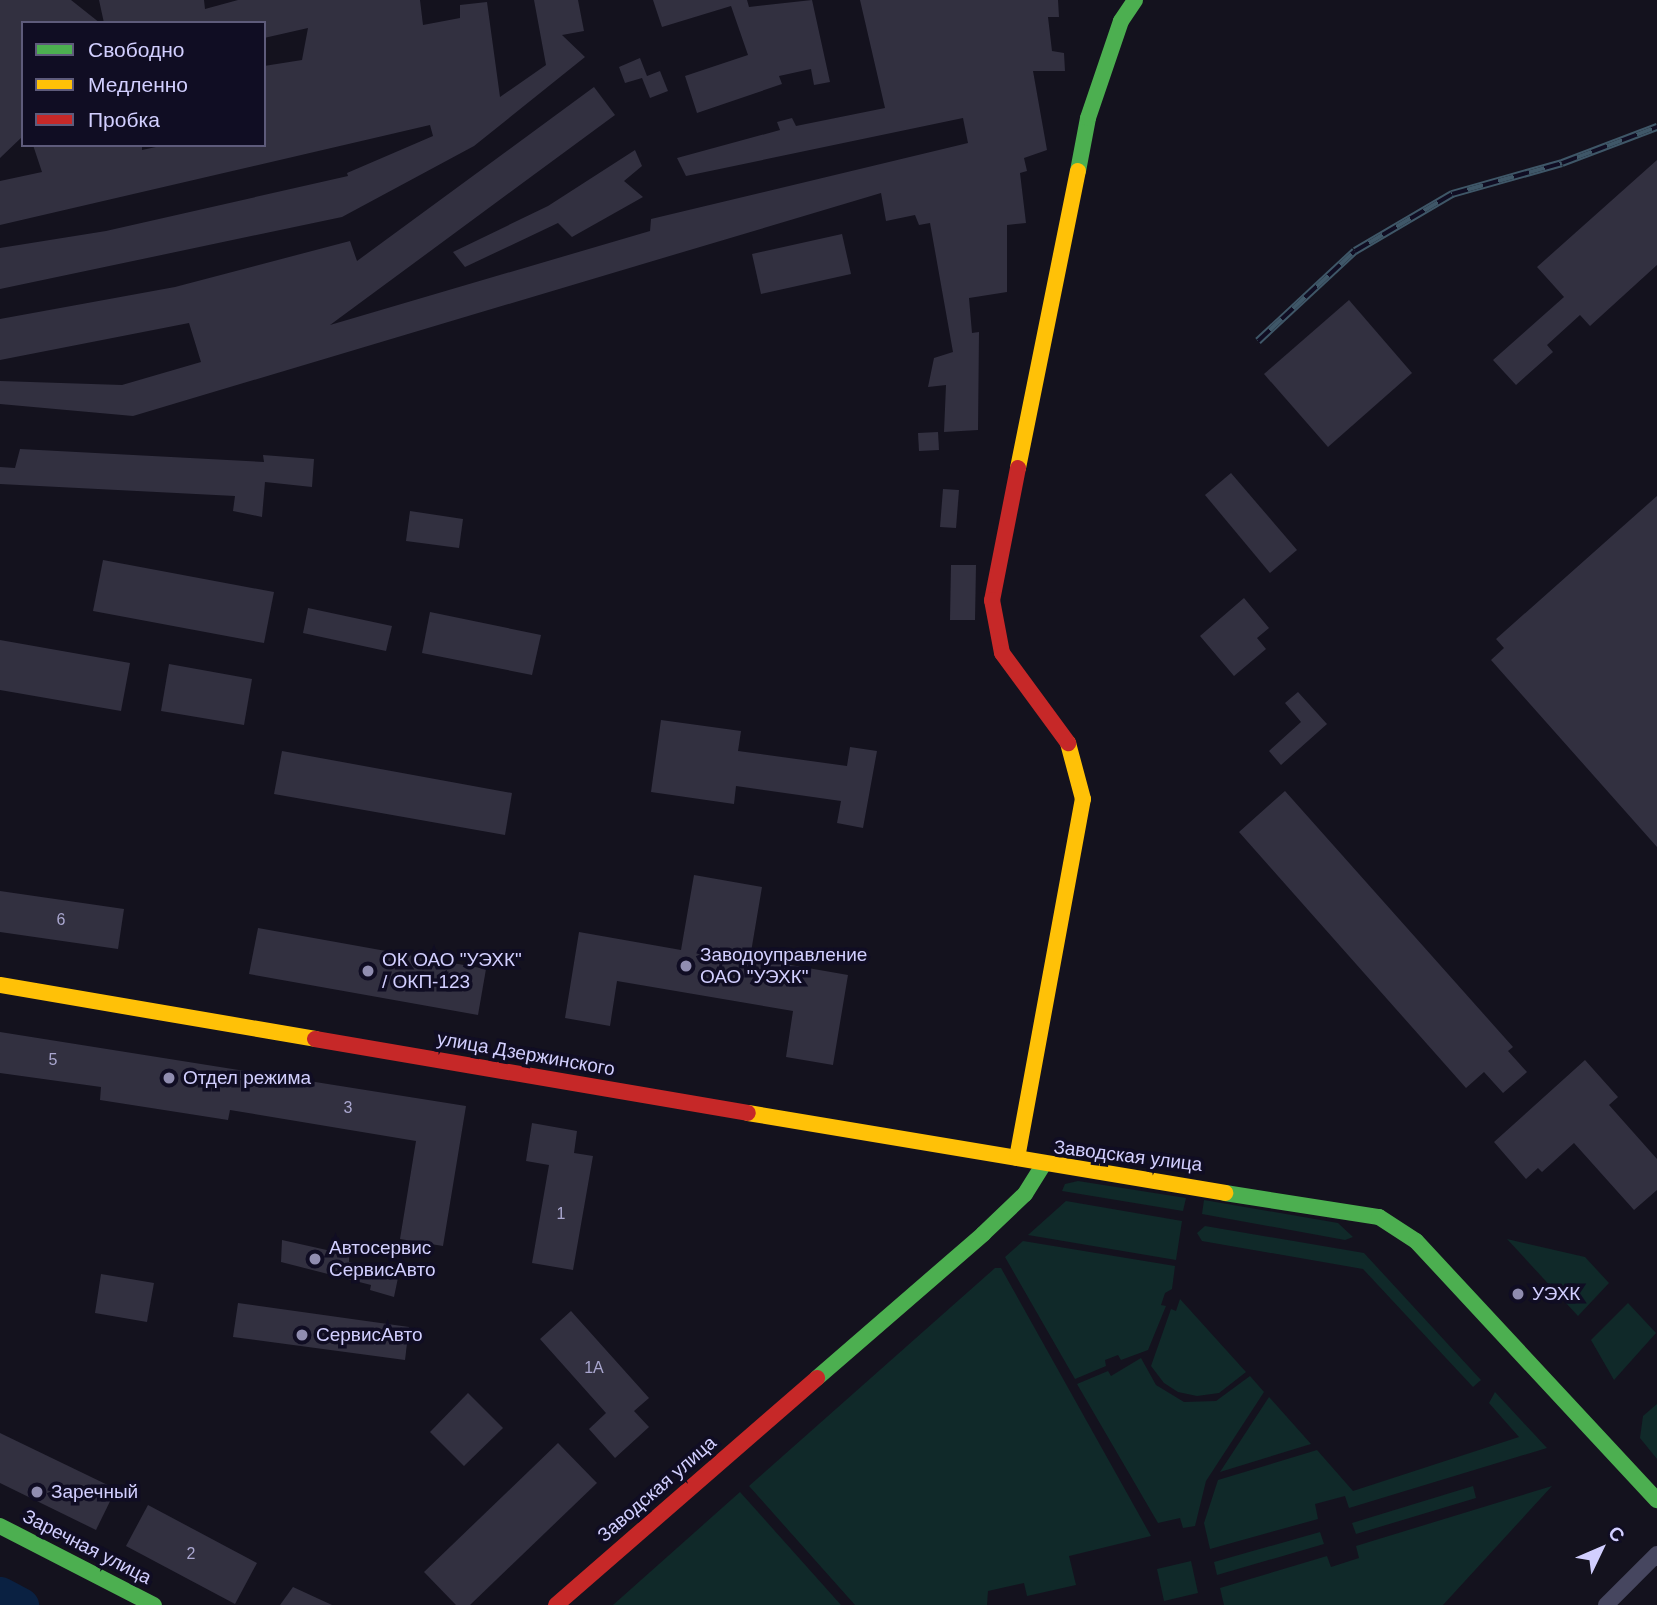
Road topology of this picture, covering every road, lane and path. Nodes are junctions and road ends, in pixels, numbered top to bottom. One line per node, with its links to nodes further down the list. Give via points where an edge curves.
1 (1135, 0): 3 (street, via 1121,21 1088,118 992,600 1002,653 1074,751 1083,799)
2 (0, 985): 3 (street, улица Дзержинского)
3 (1017, 1158): 4 (street, улица Дзержинского)
4 (1044, 1164): 5 (street, Заводская улица, via 1211,1188 1392,1222 1416,1241); 9 (street, Заводская улица, via 1025,1194 983,1234)
5 (1657, 1500)
6 (0, 1526): 8 (street, Заречная улица)
7 (1657, 1554): 10 (street)
8 (154, 1605)
9 (556, 1605)
10 (1606, 1605)

